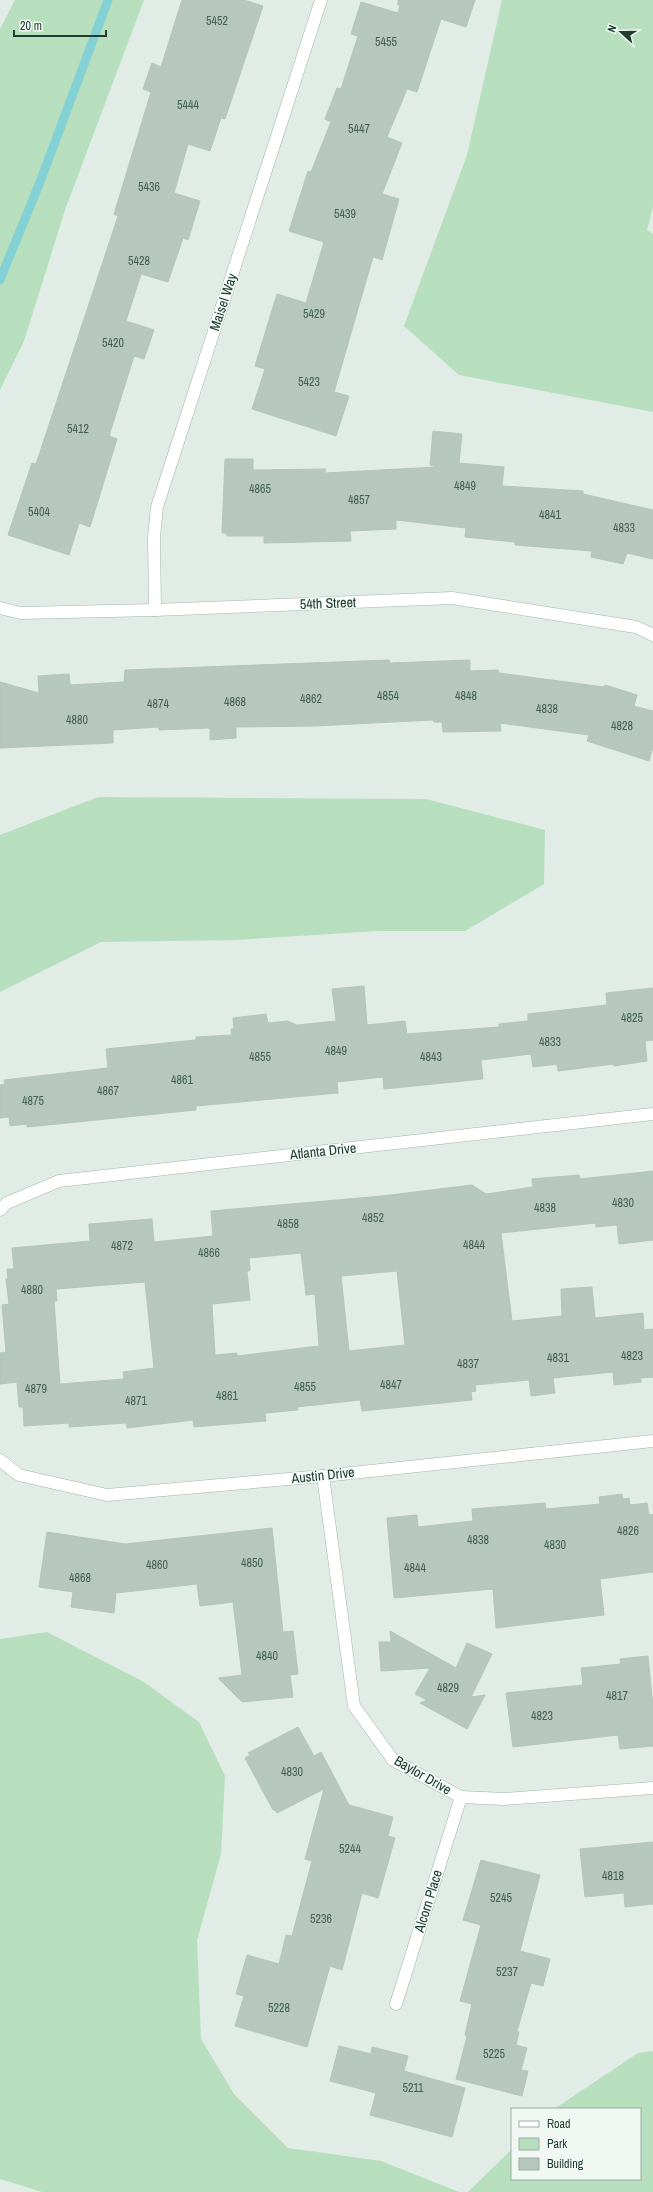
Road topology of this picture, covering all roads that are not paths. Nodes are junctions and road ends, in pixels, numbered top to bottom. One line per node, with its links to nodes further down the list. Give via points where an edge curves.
1 (321, 0): 3 (street, Maisel Way, via 157,507 154,537)
2 (0, 608): 3 (street, 54th Street, via 21,613)
3 (155, 610): 4 (street, 54th Street, via 452,598 636,627)
4 (653, 636)
5 (653, 1114): 6 (street, Atlanta Drive, via 59,1181 7,1203)
6 (0, 1210)
7 (653, 1441): 9 (street, Austin Drive)
8 (0, 1460): 9 (street, Austin Drive, via 19,1475 107,1496)
9 (323, 1476): 11 (street, Baylor Drive, via 354,1706 393,1760)
10 (653, 1788): 11 (street, Baylor Drive, via 504,1799)
11 (461, 1797): 12 (street, Alcorn Place)
12 (396, 2004)

